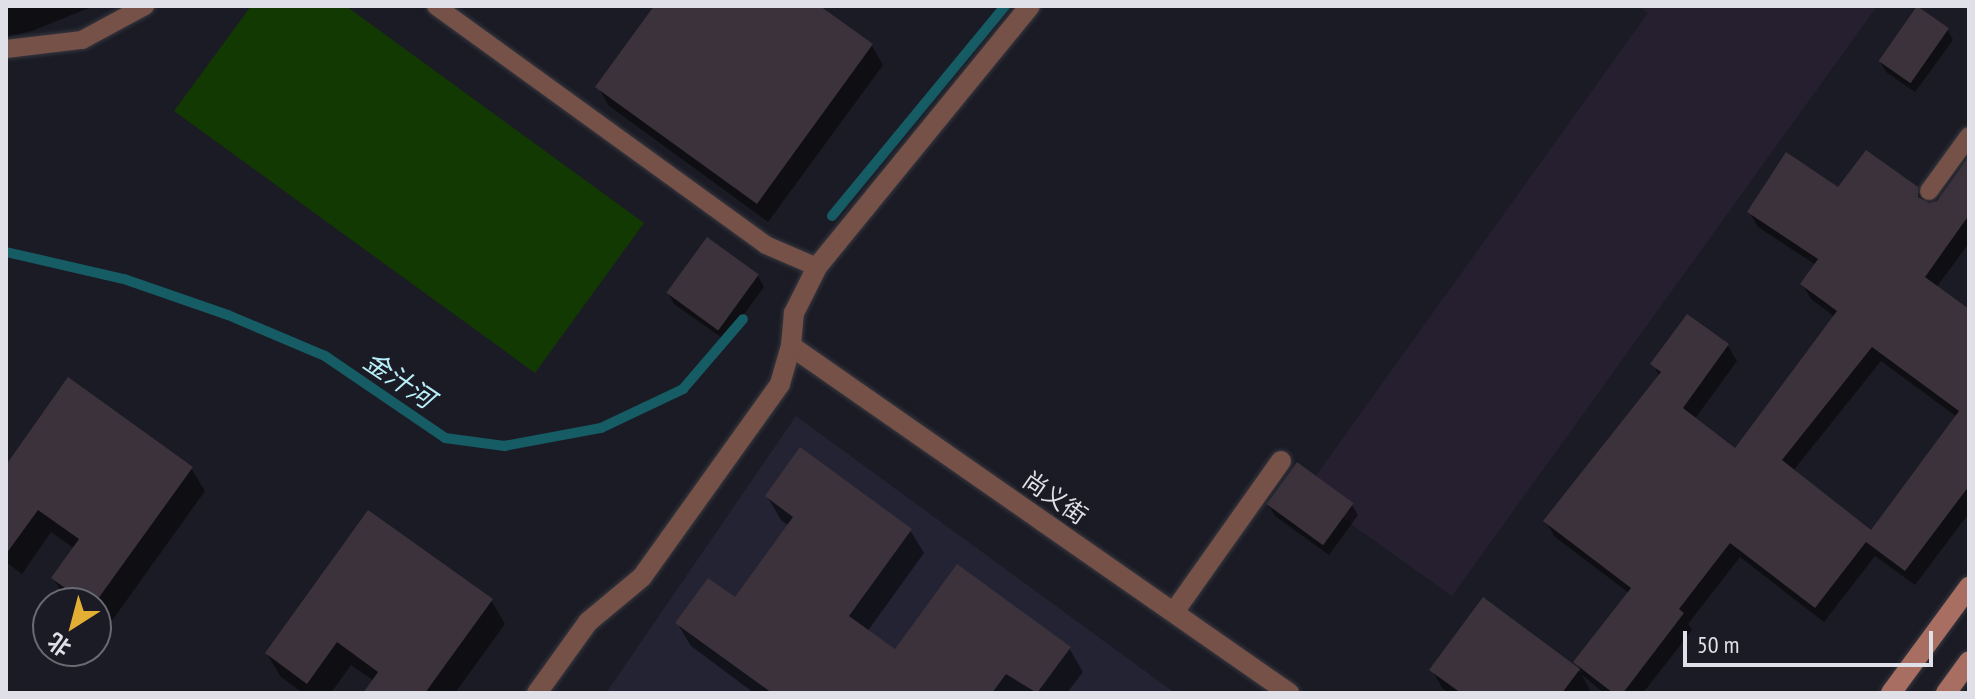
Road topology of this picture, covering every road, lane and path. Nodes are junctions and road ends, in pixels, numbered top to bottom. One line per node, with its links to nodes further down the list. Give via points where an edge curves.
1 (145, 6): 4 (lane, via 82,40)
2 (436, 6): 7 (lane, via 766,245)
3 (1030, 6): 7 (street)
4 (6, 49)
5 (1969, 136): 6 (lane)
6 (1929, 191)
7 (817, 267): 8 (street, via 794,313)
8 (791, 346): 11 (street, 尚义街); 13 (street, via 780,384 642,577 588,622)
9 (1281, 461): 11 (street)
10 (1969, 587): 15 (main road)
11 (1174, 612): 14 (street, 尚义街)
12 (1969, 661): 16 (main road)
13 (537, 693)
14 (1289, 693)
15 (1891, 693)
16 (1946, 693)

